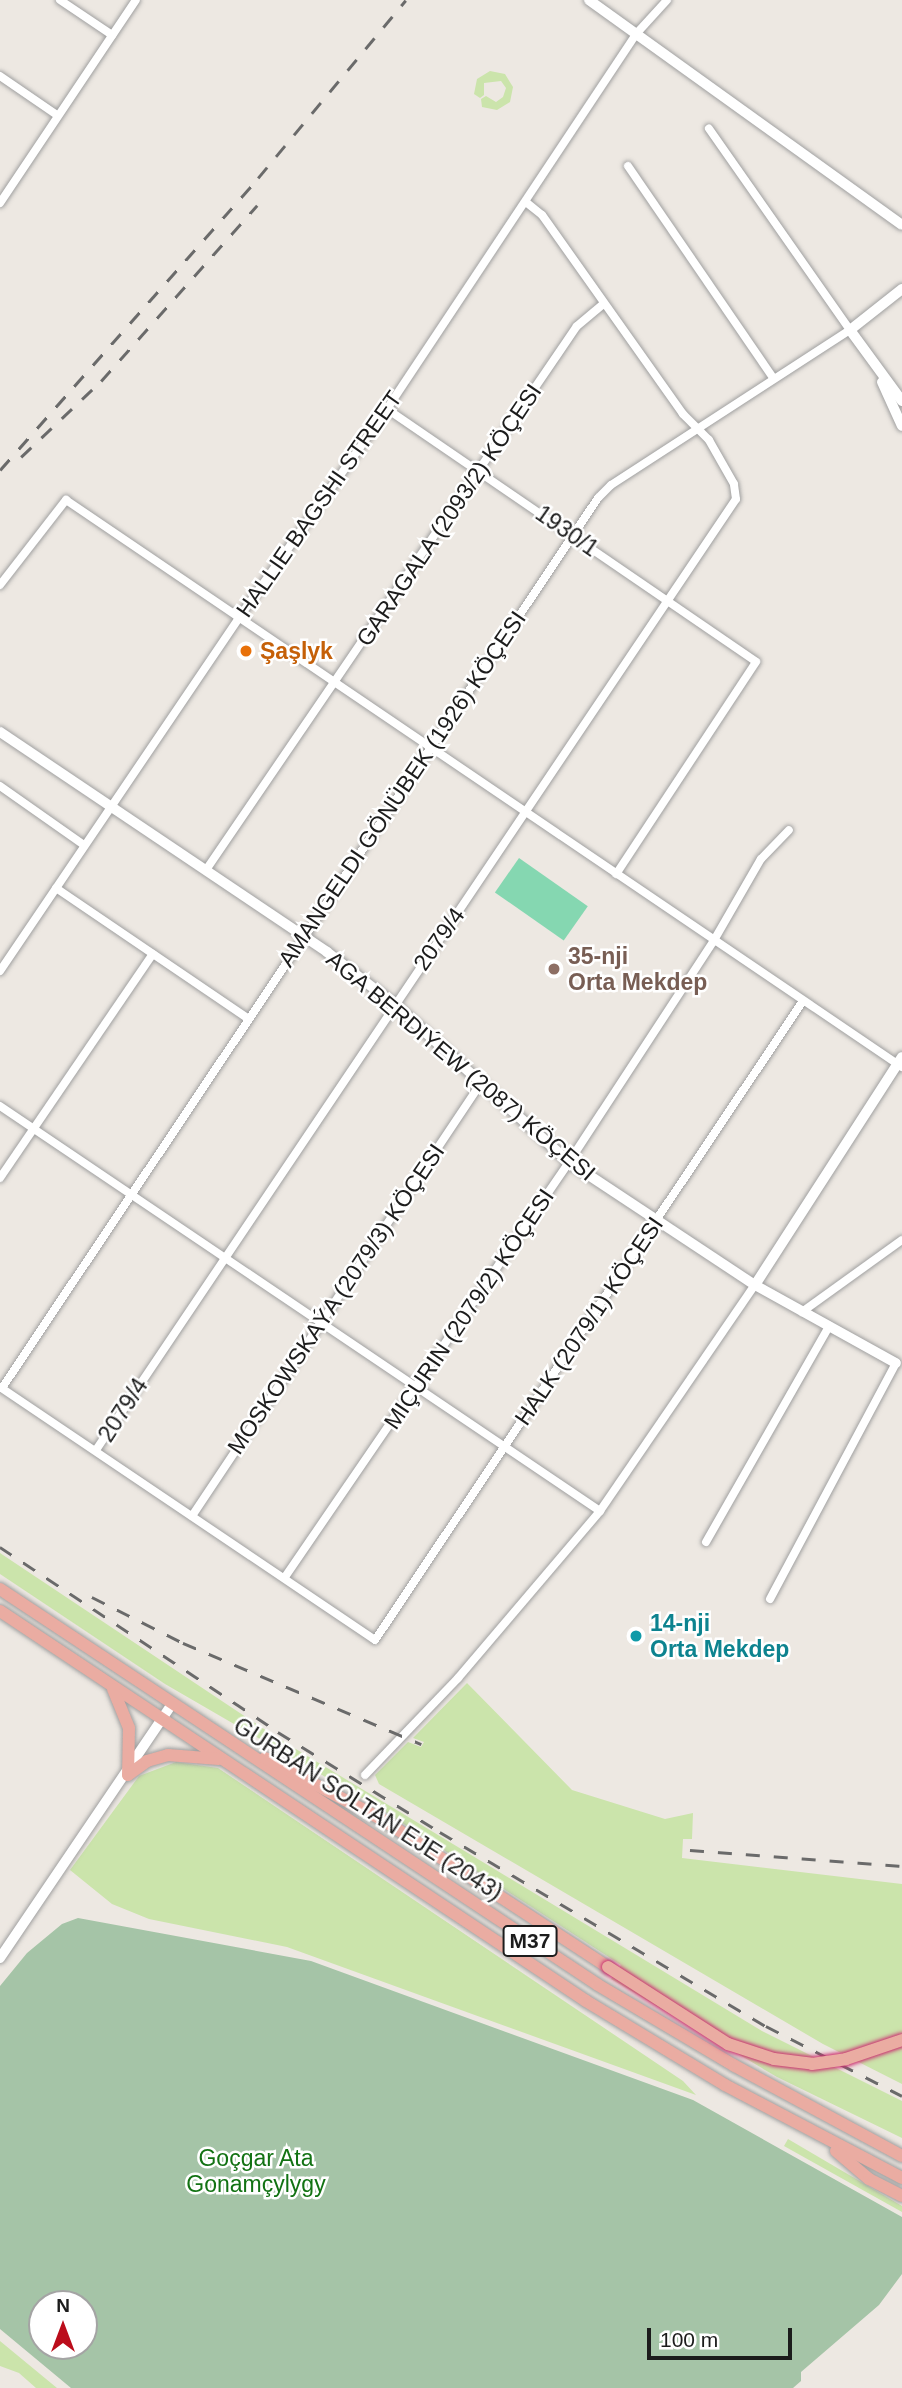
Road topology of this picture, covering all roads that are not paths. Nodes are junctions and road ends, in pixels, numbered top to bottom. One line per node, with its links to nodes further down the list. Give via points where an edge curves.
1 (60, 0): 6 (street)
2 (136, 0): 6 (street)
3 (589, 0): 5 (street)
4 (667, 0): 5 (street, HALLIE BAGSHI STREET)
5 (636, 34): 13 (street, HALLIE BAGSHI STREET); 14 (street)
6 (111, 35): 8 (street)
7 (0, 76): 8 (street)
8 (57, 115): 11 (street)
9 (709, 129): 17 (street)
10 (628, 166): 19 (street)
11 (3, 192): 12 (street)
12 (0, 203)
13 (527, 203): 16 (street, via 542,215); 21 (street, HALLIE BAGSHI STREET)
14 (902, 225)
15 (902, 289): 17 (street, AMANGELDI GÖNÜBEK (1926) KÖÇESI)
16 (603, 304): 23 (street); 24 (street, GARAGALA (2093/2) KÖÇESI, via 577,326)
17 (850, 330): 18 (street); 19 (street, AMANGELDI GÖNÜBEK (1926) KÖÇESI)
18 (877, 369): 20 (street); 22 (street)
19 (773, 378): 23 (street, AMANGELDI GÖNÜBEK (1926) KÖÇESI)
20 (902, 401)
21 (387, 409): 24 (street, 1930/1); 28 (street, HALLIE BAGSHI STREET)
22 (902, 426)
23 (696, 429): 25 (street, AMANGELDI GÖNÜBEK (1926) KÖÇESI, via 604,491); 27 (street, 2079/4 / 2079/4, via 709,440 734,484 736,499)
24 (481, 470): 25 (street, 1930/1); 29 (street, GARAGALA (2093/2) KÖÇESI)
25 (573, 536): 27 (street, 1930/1); 31 (street, AMANGELDI GÖNÜBEK (1926) KÖÇESI)
26 (0, 585): 28 (street, via 66,500)
27 (669, 600): 34 (street, 2079/4 / 2079/4); 38 (street, 1930/1, via 748,652 755,667)
28 (238, 619): 29 (street); 33 (street, HALLIE BAGSHI STREET)
29 (334, 683): 31 (street); 37 (street, GARAGALA (2093/2) KÖÇESI)
30 (0, 732): 33 (street, AGA BERDIÝEW (2087) KÖÇESI)
31 (431, 746): 34 (street); 40 (street, AMANGELDI GÖNÜBEK (1926) KÖÇESI)
32 (0, 786): 36 (street)
33 (111, 806): 36 (street, HALLIE BAGSHI STREET); 37 (street, AGA BERDIÝEW (2087) KÖÇESI)
34 (526, 812): 38 (street); 45 (street, 2079/4 / 2079/4)
35 (789, 830): 41 (street, MIÇURIN (2079/2) KÖÇESI, via 761,859)
36 (85, 845): 39 (street, HALLIE BAGSHI STREET)
37 (206, 870): 40 (street, AGA BERDIÝEW (2087) KÖÇESI)
38 (616, 874): 41 (street)
39 (56, 888): 42 (street); 43 (street, HALLIE BAGSHI STREET)
40 (301, 934): 45 (street, AGA BERDIÝEW (2087) KÖÇESI); 46 (street, AMANGELDI GÖNÜBEK (1926) KÖÇESI)
41 (713, 942): 44 (street); 51 (street, MIÇURIN (2079/2) KÖÇESI)
42 (153, 954): 46 (street); 50 (street)
43 (0, 971)
44 (803, 1001): 47 (street); 54 (street, HALK (2079/1) KÖÇESI)
45 (394, 1004): 48 (street, AGA BERDIÝEW (2087) KÖÇESI); 56 (street, 2079/4 / 2079/4)
46 (247, 1018): 53 (street, AMANGELDI GÖNÜBEK (1926) KÖÇESI)
47 (900, 1063): 57 (street)
48 (481, 1083): 51 (street, AGA BERDIÝEW (2087) KÖÇESI); 59 (street, MOSKOWSKAÝA (2079/3) KÖÇESI)
49 (0, 1106): 50 (street)
50 (33, 1128): 52 (street); 53 (street)
51 (569, 1162): 54 (street, AGA BERDIÝEW (2087) KÖÇESI); 63 (street, MIÇURIN (2079/2) KÖÇESI)
52 (0, 1178)
53 (132, 1194): 56 (street); 62 (street, AMANGELDI GÖNÜBEK (1926) KÖÇESI)
54 (656, 1222): 57 (street, AGA BERDIÝEW (2087) KÖÇESI); 64 (street, HALK (2079/1) KÖÇESI)
55 (902, 1240): 58 (street)
56 (224, 1257): 59 (street); 65 (street, 2079/4 / 2079/4)
57 (755, 1285): 58 (street, AGA BERDIÝEW (2087) KÖÇESI); 66 (street)
58 (802, 1312): 60 (street, AGA BERDIÝEW (2087) KÖÇESI)
59 (321, 1321): 63 (street); 67 (street, MOSKOWSKAÝA (2079/3) KÖÇESI)
60 (829, 1326): 61 (street, AGA BERDIÝEW (2087) KÖÇESI); 68 (street)
61 (896, 1363): 71 (street)
62 (1, 1387): 65 (street)
63 (417, 1387): 64 (street); 69 (street, MIÇURIN (2079/2) KÖÇESI)
64 (505, 1447): 66 (street); 69 (street, HALK (2079/1) KÖÇESI, via 375,1640)
65 (96, 1450): 67 (street)
66 (600, 1511): 79 (street, via 458,1678)
67 (192, 1516): 69 (street)
68 (706, 1542)
69 (285, 1577)
70 (0, 1589): 74 (highway, GURBAN SOLTAN EJE (2043) / M37)
71 (770, 1600)
72 (0, 1611): 73 (highway, GURBAN SOLTAN EJE (2043) / M37)
73 (107, 1681): 75 (highway, GURBAN SOLTAN EJE (2043) / M37); 78 (highway, via 120,1699 130,1728)
74 (171, 1705): 75 (street); 76 (highway, GURBAN SOLTAN EJE (2043) / M37)
75 (163, 1720): 77 (highway, GURBAN SOLTAN EJE (2043) / M37); 78 (street)
76 (201, 1724): 81 (highway, bridge, via 383,1820 728,2044 774,2059 812,2064 846,2059); 83 (highway, GURBAN SOLTAN EJE (2043) / M37, via 598,1984 735,2066)
77 (223, 1759): 78 (highway, GURBAN SOLTAN EJE (2043), via 168,1755 147,1761); 82 (highway, GURBAN SOLTAN EJE (2043) / M37, via 586,2001)
78 (128, 1775): 80 (street)
79 (365, 1775)
80 (0, 1958)
81 (902, 2040)
82 (820, 2137): 84 (highway, GURBAN SOLTAN EJE (2043) / M37); 85 (highway, via 869,2179)
83 (902, 2156)
84 (902, 2178)
85 (902, 2196)

